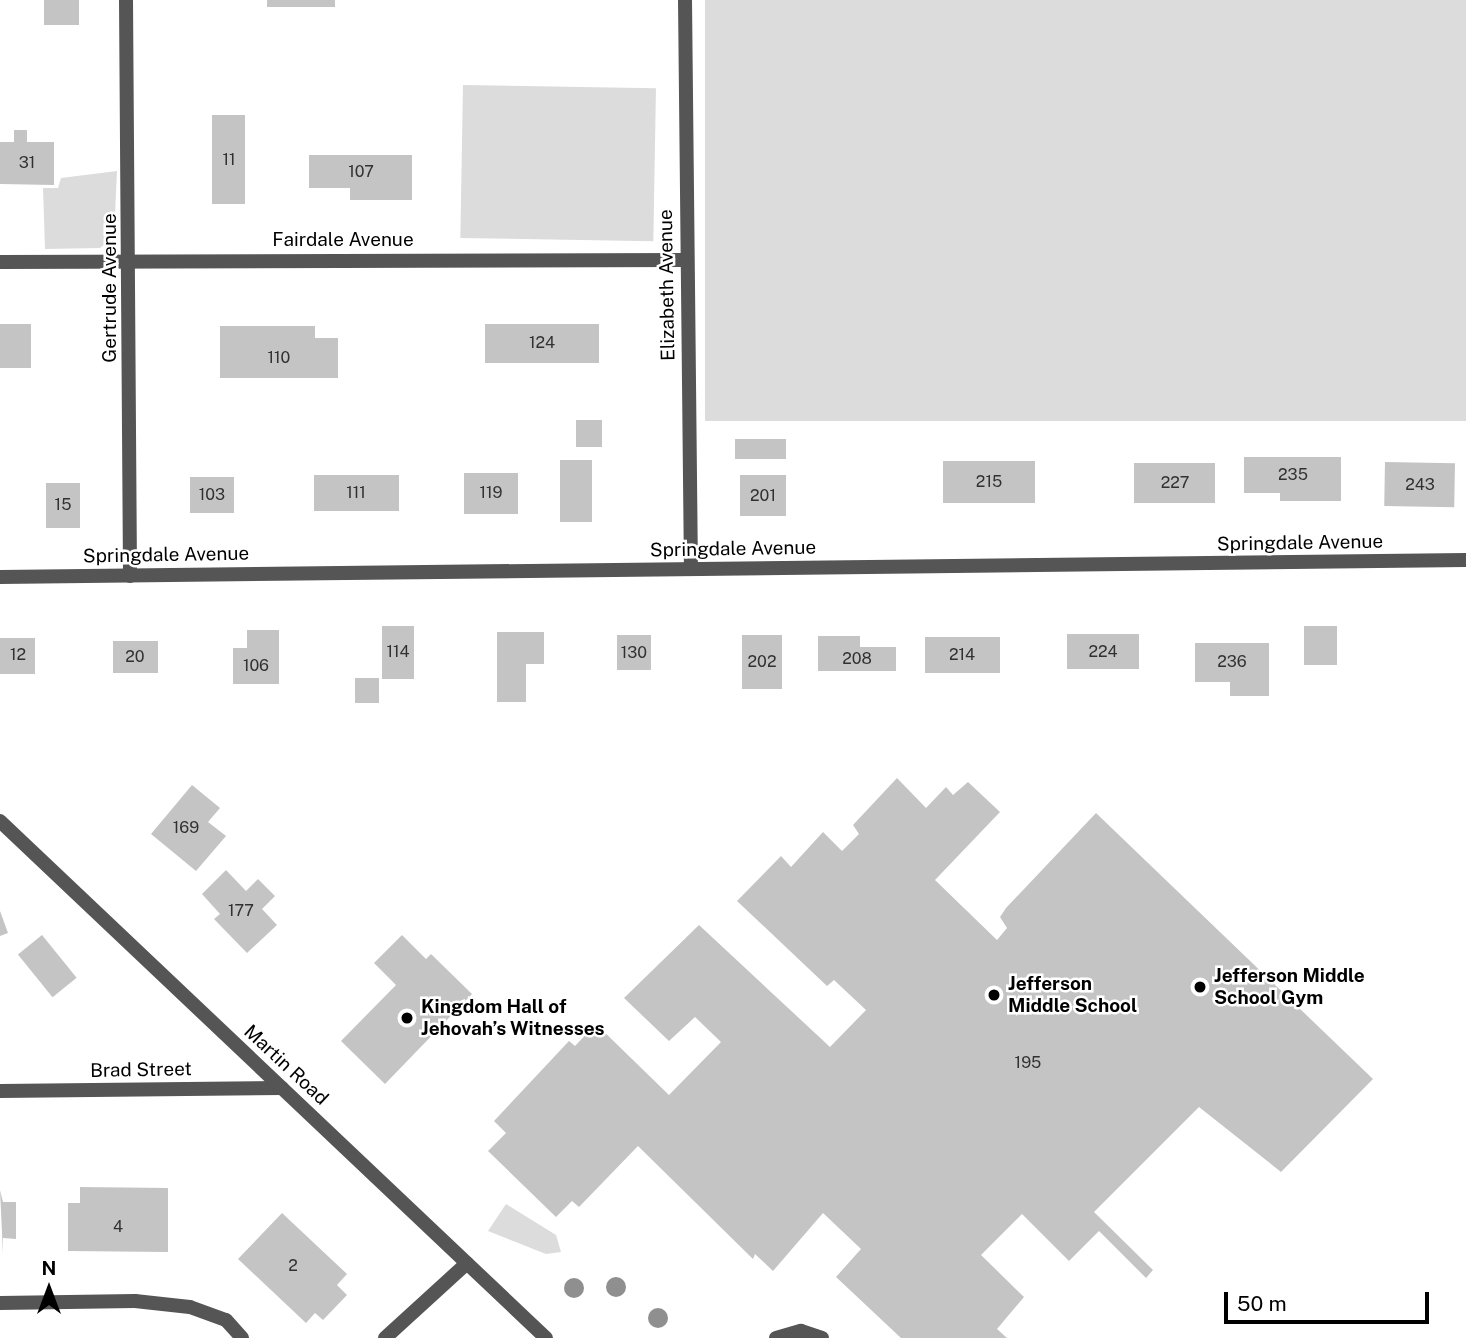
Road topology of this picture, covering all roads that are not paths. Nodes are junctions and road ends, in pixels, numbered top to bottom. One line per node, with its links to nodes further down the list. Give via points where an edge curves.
1 (126, 0): 4 (street, Gertrude Avenue)
2 (685, 0): 3 (street, Elizabeth Avenue)
3 (686, 260): 4 (street, Fairdale Avenue); 7 (street, Elizabeth Avenue)
4 (130, 261): 5 (street, Fairdale Avenue); 8 (street, Gertrude Avenue)
5 (0, 262)
6 (1466, 560): 7 (street, Springdale Avenue)
7 (691, 569): 8 (street, Springdale Avenue)
8 (130, 576): 9 (street, Springdale Avenue)
9 (0, 577)
10 (0, 821): 11 (street, Martin Road)
11 (282, 1088): 12 (street, Brad Street); 13 (street, Martin Road)
12 (0, 1091)
13 (467, 1263): 16 (street); 17 (street, Martin Road)
14 (0, 1303): 15 (street, via 135,1301 190,1307 226,1320)
15 (242, 1338)
16 (385, 1338)
17 (546, 1338)
18 (776, 1338): 19 (street, via 801,1331)
19 (822, 1338)

